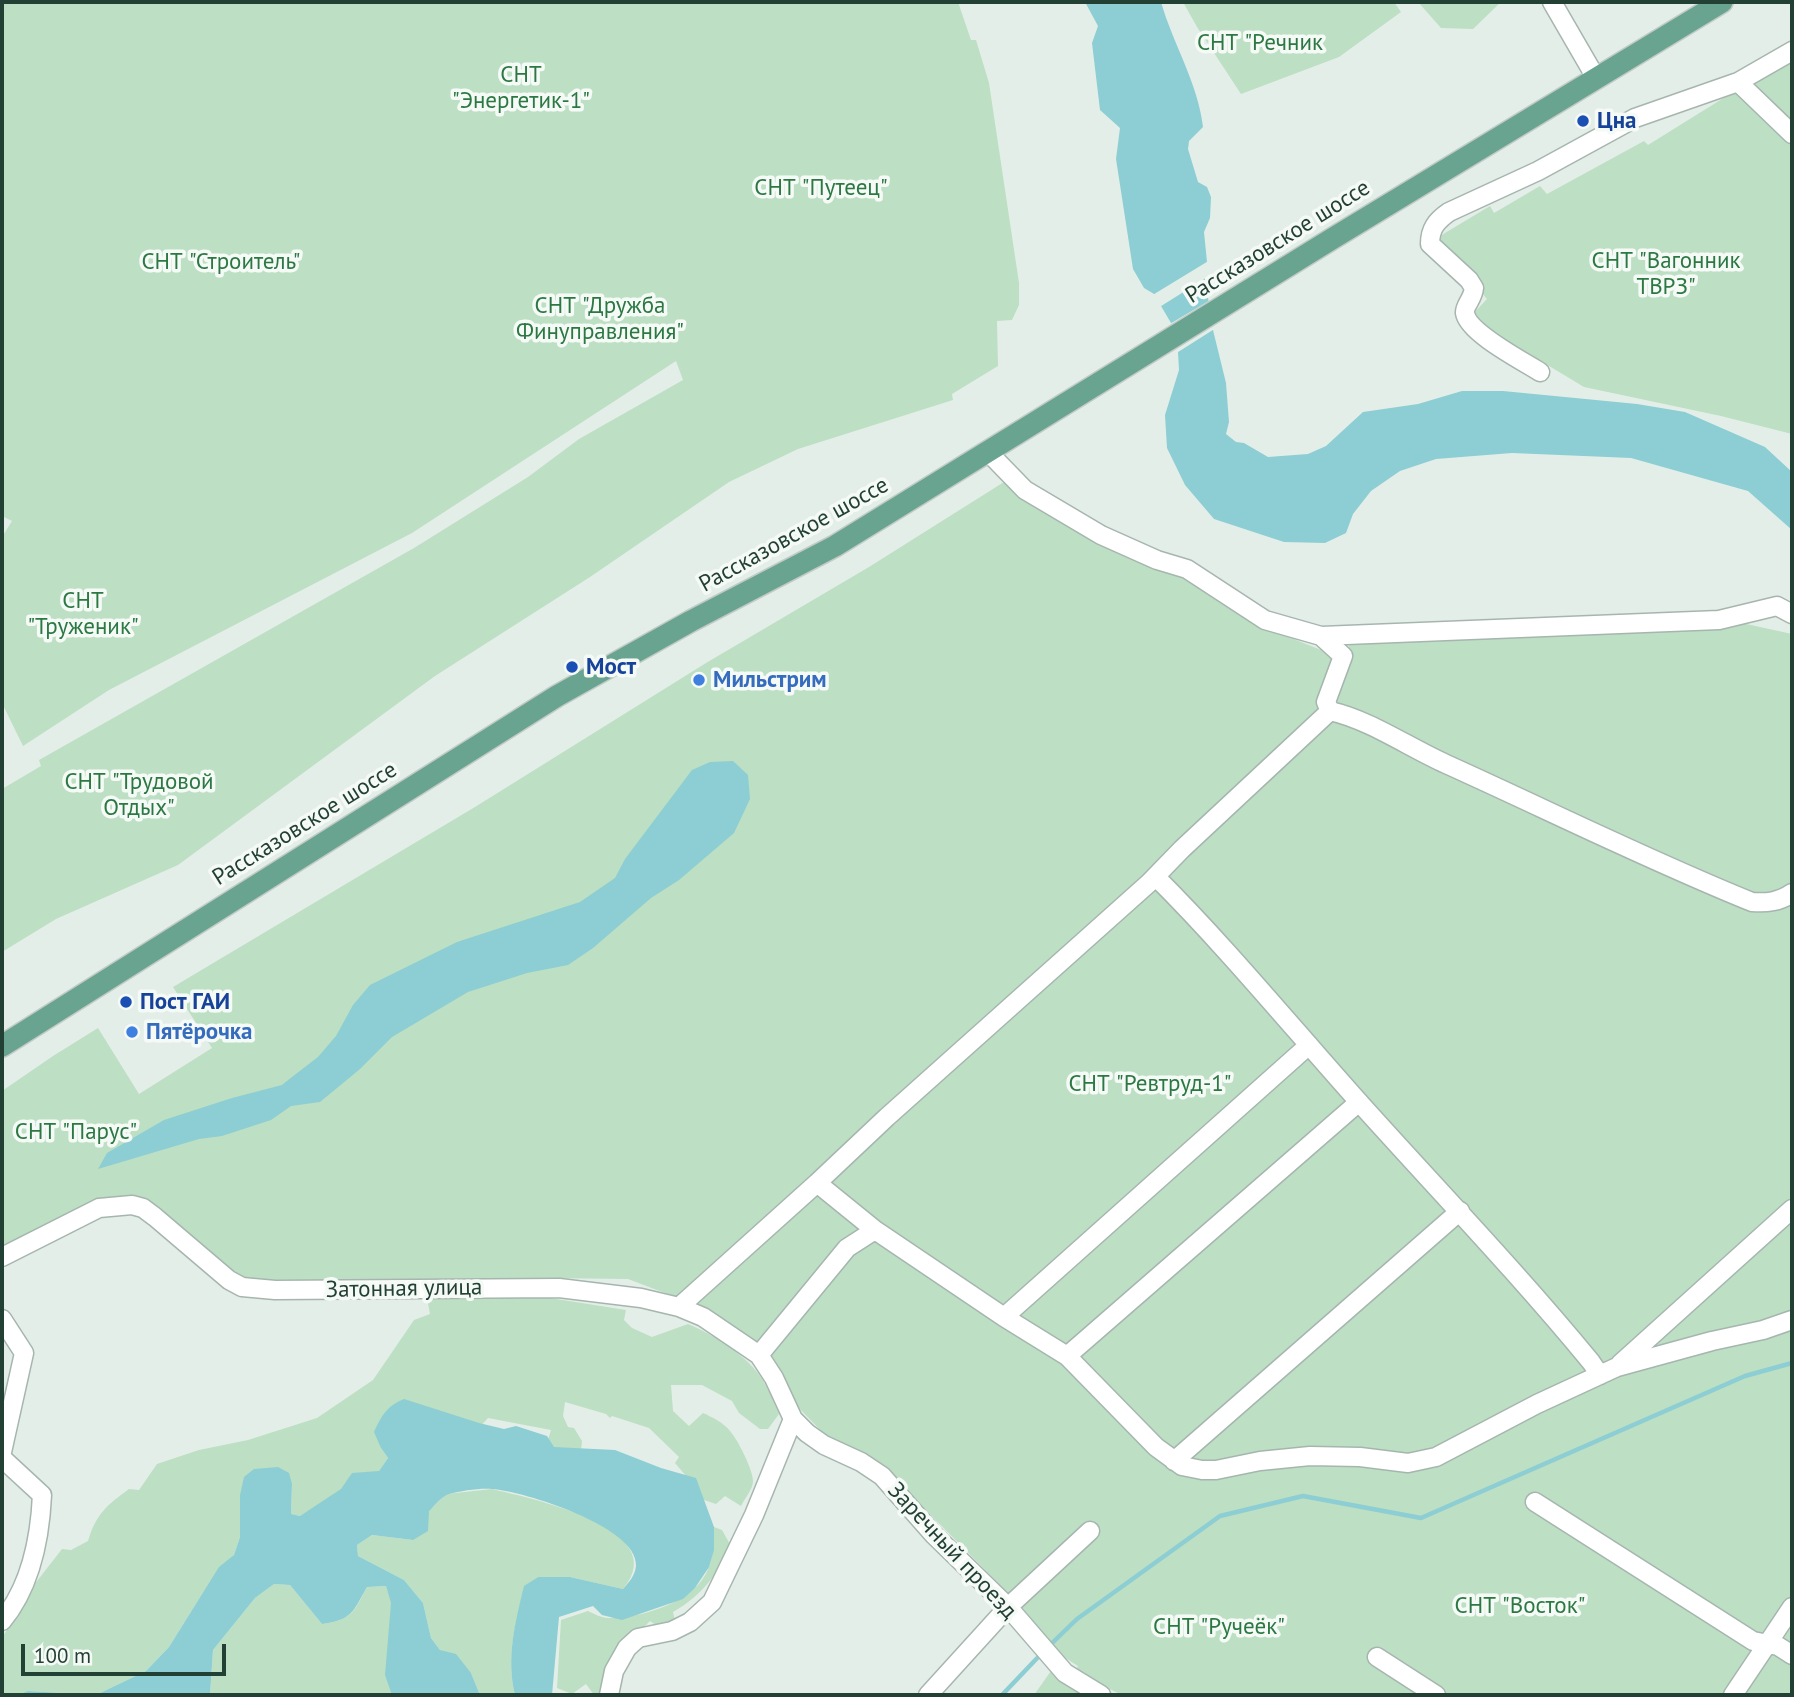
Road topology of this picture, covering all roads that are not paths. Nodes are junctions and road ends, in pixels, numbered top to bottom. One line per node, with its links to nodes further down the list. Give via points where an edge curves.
1 (1552, 2): 5 (street)
2 (1705, 2): 5 (main road, Рассказовское шоссе)
3 (1722, 2): 5 (main road, Рассказовское шоссе)
4 (1792, 51): 6 (street)
5 (1604, 73): 9 (main road, Рассказовское шоссе)
6 (1738, 82): 7 (street); 8 (street, via 1635,118 1437,220 1430,244 1474,288 1465,307 1468,323)
7 (1792, 134)
8 (1540, 372)
9 (988, 452): 11 (street, via 1025,490 1101,535 1186,569 1265,620); 16 (main road, Рассказовское шоссе, via 835,547 557,696)
10 (1792, 614): 11 (street, via 1777,606 1718,620)
11 (1321, 636): 12 (street, via 1343,656 1326,702)
12 (1330, 711): 13 (street); 14 (street, via 1752,902 1768,903)
13 (1156, 877): 15 (street); 18 (street)
14 (1792, 892)
15 (1309, 1045): 17 (street); 24 (street)
16 (2, 1046)
17 (1359, 1102): 20 (street); 28 (street)
18 (817, 1183): 21 (street); 23 (street)
19 (1792, 1209): 29 (street)
20 (1460, 1211): 30 (street); 34 (street)
21 (875, 1230): 24 (street); 27 (street, via 847,1248)
22 (2, 1257): 23 (street, Затонная улица, via 99,1208 132,1205 143,1208 217,1272 242,1287 559,1288)
23 (679, 1307): 27 (street, Затонная улица, via 717,1324)
24 (1003, 1317): 28 (street)
25 (2, 1319): 32 (street, via 24,1353)
26 (1792, 1320): 29 (street)
27 (759, 1355): 31 (street, Затонная улица)
28 (1067, 1356): 34 (street)
29 (1617, 1367): 30 (street)
30 (1600, 1375): 34 (street, via 1436,1457 1408,1463 1310,1456 1216,1470)
31 (793, 1419): 38 (street, Заречный проезд, via 824,1445 881,1476); 43 (street, via 712,1602 672,1632 638,1638 614,1671)
32 (2, 1451)
33 (2, 1458): 39 (street, via 42,1495 41,1527 29,1573)
34 (1174, 1461)
35 (1535, 1502): 40 (street, via 1753,1641)
36 (1090, 1531): 38 (street)
37 (1792, 1606): 40 (street)
38 (1008, 1608): 44 (street); 45 (street, Заречный проезд, via 1065,1673)
39 (2, 1621)
40 (1766, 1644): 41 (street); 47 (street)
41 (1792, 1654)
42 (1377, 1657): 46 (street)
43 (609, 1695)
44 (928, 1695)
45 (1101, 1695)
46 (1436, 1695)
47 (1733, 1695)

